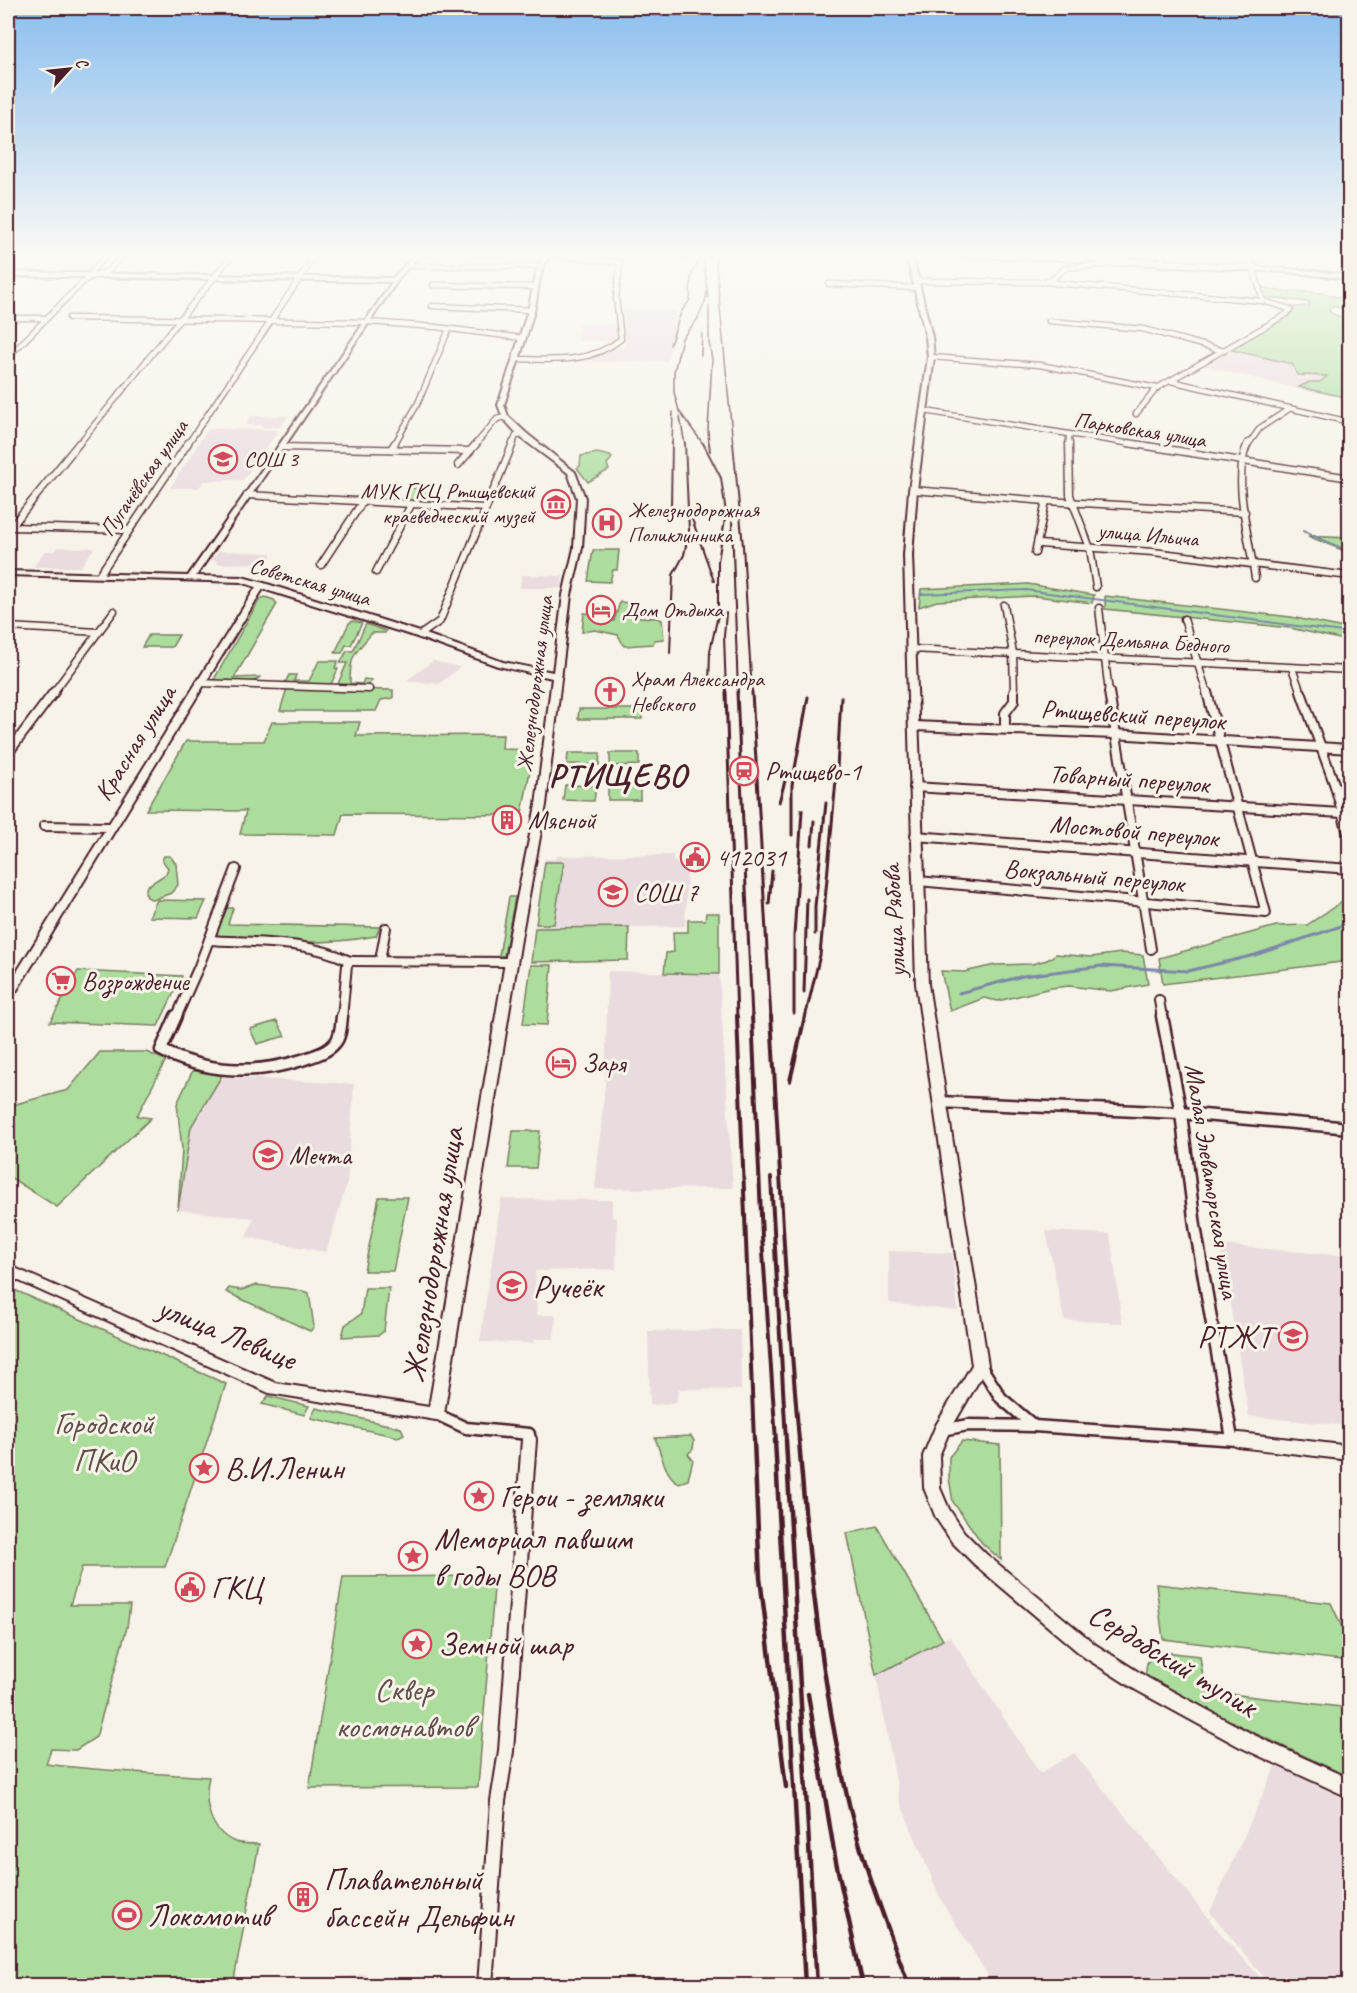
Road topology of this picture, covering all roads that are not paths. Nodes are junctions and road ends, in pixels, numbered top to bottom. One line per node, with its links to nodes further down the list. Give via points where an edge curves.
1 (19, 346): 12 (street)
2 (157, 346): 38 (street, via 11,527)
3 (255, 346): 38 (street, Пугачёвская улица)
4 (351, 346): 24 (street)
5 (442, 346): 25 (street, via 418,403)
6 (519, 346): 14 (street)
7 (607, 346): 14 (street, via 574,359)
8 (930, 346): 13 (street, улица Рябова)
9 (1202, 346): 11 (street)
10 (1233, 346): 11 (street)
11 (1224, 351): 15 (street)
12 (8, 357)
13 (931, 357): 16 (street, via 1040,365); 18 (street, улица Рябова)
14 (515, 359): 20 (street, via 501,405)
15 (1171, 381): 16 (street); 17 (street)
16 (1156, 388): 19 (street)
17 (1289, 409): 21 (street); 27 (street, via 1251,437)
18 (925, 411): 23 (street, Парковская улица); 30 (street, улица Рябова)
19 (1136, 414)
20 (505, 417): 22 (street, Железнодорожная улица); 26 (street, via 497,419)
21 (1350, 422)
22 (523, 435): 36 (street, via 516,436); 65 (street, Железнодорожная улица, via 571,472 582,498)
23 (1069, 435): 27 (street, Парковская улица); 34 (street)
24 (281, 447): 25 (street); 31 (street)
25 (391, 449): 26 (street)
26 (468, 451): 28 (street)
27 (1242, 462): 29 (street, Парковская улица); 37 (street)
28 (458, 465)
29 (1350, 478)
30 (913, 490): 33 (street); 59 (street, улица Рябова, via 908,555)
31 (248, 495): 32 (street); 47 (street)
32 (363, 501): 35 (street); 42 (street)
33 (1046, 501): 34 (street); 39 (street)
34 (1073, 501): 37 (street); 40 (street)
35 (411, 505): 36 (street); 44 (street)
36 (486, 508): 58 (street, via 440,621)
37 (1245, 512): 43 (street)
38 (128, 530): 46 (street, Пугачёвская улица)
39 (1039, 544): 40 (street, улица Ильича); 41 (street)
40 (1090, 548): 43 (street, улица Ильича); 51 (street)
41 (1035, 553)
42 (321, 565)
43 (1254, 565): 48 (street, улица Ильича); 49 (street)
44 (376, 572)
45 (8, 573): 46 (street, Советская улица)
46 (100, 574): 47 (street, Советская улица)
47 (192, 576): 50 (street, Советская улица, via 242,579)
48 (1350, 576)
49 (1255, 578)
50 (261, 585): 58 (street, Советская улица); 66 (street, Красная улица)
51 (1096, 587)
52 (1004, 605): 60 (street)
53 (1099, 608): 61 (street)
54 (114, 611): 57 (street)
55 (1184, 619): 62 (street)
56 (8, 627): 57 (street)
57 (99, 632): 74 (street)
58 (420, 635): 65 (street, Советская улица, via 450,649)
59 (911, 649): 60 (street, переулок Демьяна Бедного); 68 (street, улица Рябова)
60 (1013, 653): 61 (street, переулок Демьяна Бедного); 69 (street, via 1014,701 1005,713)
61 (1104, 658): 62 (street, переулок Демьяна Бедного); 70 (street)
62 (1199, 663): 63 (street, переулок Демьяна Бедного); 71 (street)
63 (1292, 668): 64 (street, переулок Демьяна Бедного); 72 (street)
64 (1350, 670)
65 (557, 676): 94 (street, Железнодорожная улица, via 541,805)
66 (199, 683): 67 (street, Красная улица); 80 (street, Красная улица)
67 (369, 689)
68 (914, 726): 69 (street, Ртищевский переулок); 75 (street, улица Рябова)
69 (1005, 728): 70 (street, Ртищевский переулок)
70 (1114, 734): 71 (street, Ртищевский переулок); 76 (street)
71 (1221, 742): 72 (street, Ртищевский переулок); 77 (street)
72 (1321, 748): 73 (street, Ртищевский переулок); 78 (street)
73 (1350, 750)
74 (8, 753)
75 (914, 787): 76 (street, Товарный переулок); 81 (street, улица Рябова)
76 (1123, 798): 77 (street, Товарный переулок); 83 (street)
77 (1237, 807): 78 (street, Товарный переулок); 84 (street)
78 (1342, 813): 82 (street)
79 (44, 826): 80 (street, Красная улица)
80 (110, 827): 95 (street, Красная улица)
81 (915, 836): 83 (street, Мостовой переулок); 87 (street, улица Рябова)
82 (1350, 841)
83 (1136, 851): 84 (street, Мостовой переулок); 88 (street)
84 (1251, 862): 86 (street, Мостовой переулок); 88 (street, Вокзальный переулок, via 1266,913)
85 (236, 869): 90 (street)
86 (1350, 869)
87 (918, 881): 88 (street, Вокзальный переулок); 97 (street, улица Рябова, via 922,984)
88 (1143, 901): 91 (street)
89 (386, 927): 92 (street)
90 (209, 940): 93 (street, via 335,952); 93 (street, via 161,1050 204,1066 272,1069 329,1048 338,1038)
91 (1151, 949)
92 (380, 960): 93 (street); 94 (street)
93 (350, 961)
94 (511, 962): 102 (street, Железнодорожная улица)
95 (8, 995)
96 (1159, 1000): 98 (street, Малая Элеваторская улица)
97 (940, 1102): 98 (street); 101 (street, улица Рябова)
98 (1181, 1113): 99 (street); 105 (street, Малая Элеваторская улица, via 1195,1226)
99 (1350, 1128)
100 (8, 1270): 102 (street, улица Левице, via 274,1389)
101 (980, 1365): 103 (street, via 1001,1398); 104 (street)
102 (436, 1414): 108 (street, Железнодорожная улица, via 466,1428 529,1434)
103 (1034, 1426): 104 (street, via 968,1425); 105 (street)
104 (942, 1430): 107 (street, Сердобский тупик, via 930,1456 932,1488 942,1513 980,1559 1090,1651 1142,1684 1247,1741)
105 (1232, 1440): 106 (street)
106 (1350, 1453)
107 (1350, 1789)
108 (485, 1986)

